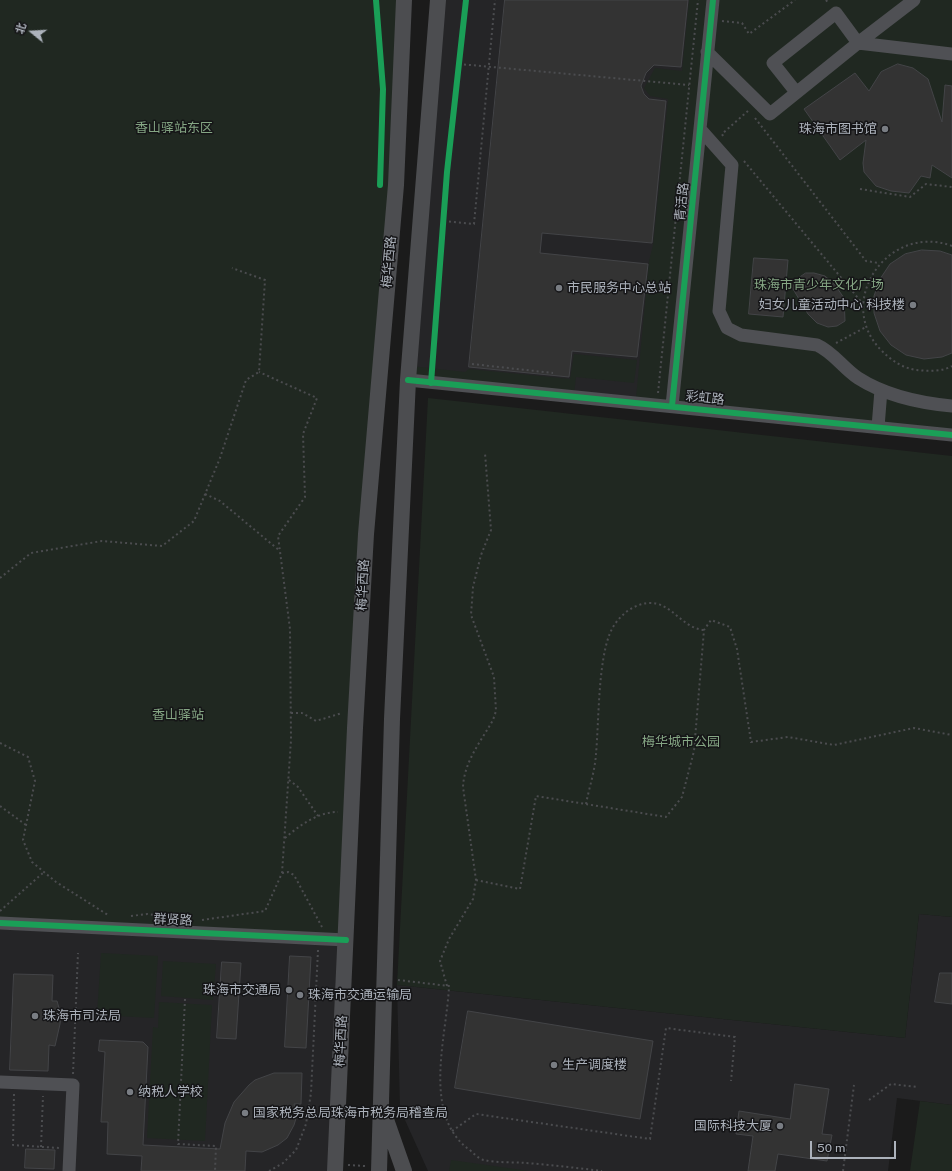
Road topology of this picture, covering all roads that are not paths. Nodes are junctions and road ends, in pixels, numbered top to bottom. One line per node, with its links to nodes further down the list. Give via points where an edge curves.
1 (404, 0): 17 (main road, 梅华西路, via 396,185 366,534)
2 (438, 0): 10 (main road)
3 (713, 0): 6 (street, 青活路)
4 (914, 0): 5 (street)
5 (858, 43): 7 (street); 8 (street); 8 (street, via 836,13 790,49 773,63)
6 (708, 52): 8 (street, via 770,114); 9 (street, 青活路)
7 (952, 54)
8 (796, 92)
9 (700, 128): 11 (street, via 732,165 719,311 722,321 727,328 741,335 816,345 831,344 857,377); 12 (street, 青活路)
10 (408, 380): 12 (street, 彩虹路); 19 (main road, via 392,712)
11 (881, 390): 13 (street, via 922,403); 14 (street)
12 (672, 406): 14 (street, 彩虹路)
13 (952, 406)
14 (878, 427): 15 (street, 彩虹路)
15 (952, 435)
16 (0, 922): 17 (street, 群贤路)
17 (346, 940): 20 (main road, 梅华西路)
18 (0, 1082): 22 (street, via 73,1085)
19 (381, 1106): 21 (main road); 23 (main road)
20 (335, 1168)
21 (379, 1170)
22 (69, 1171)
23 (404, 1171)

